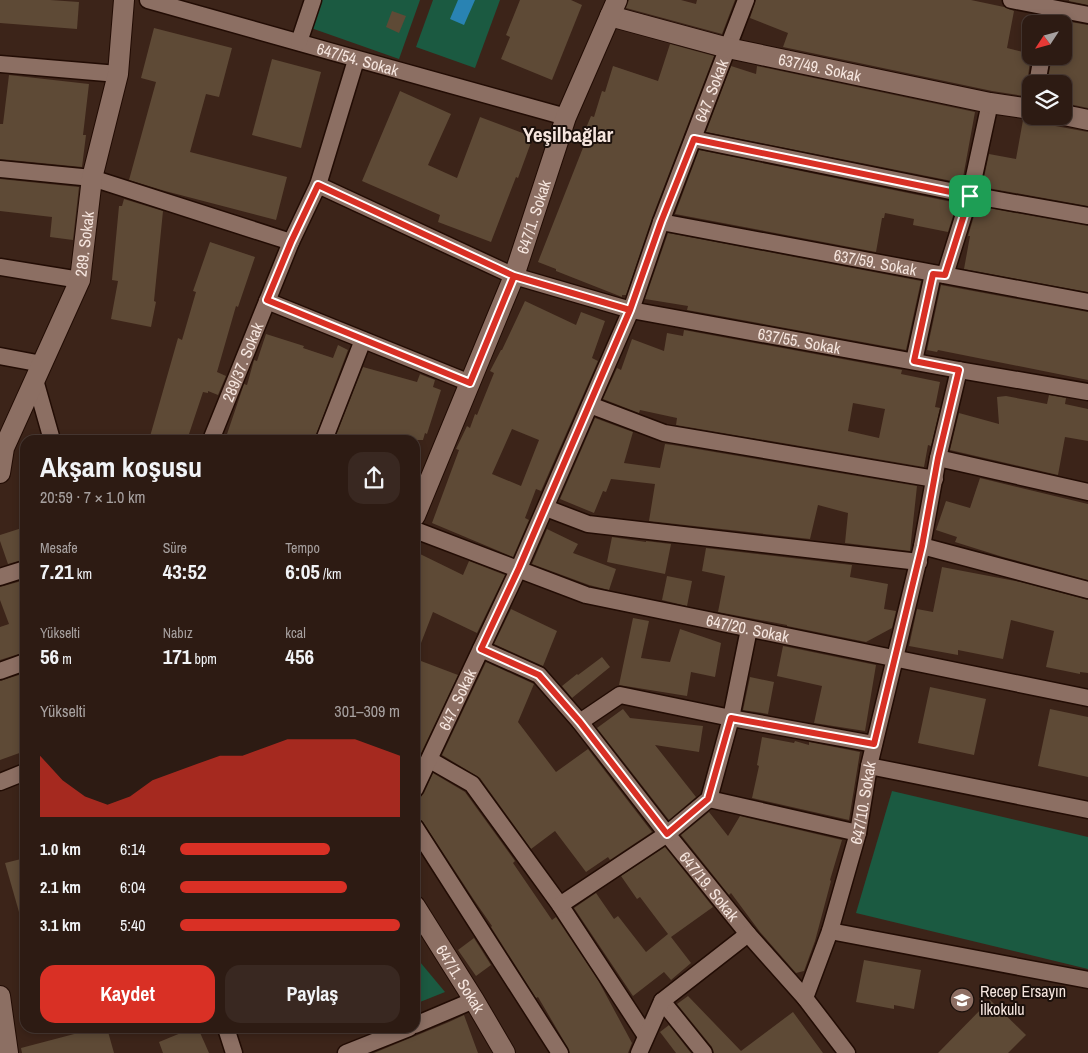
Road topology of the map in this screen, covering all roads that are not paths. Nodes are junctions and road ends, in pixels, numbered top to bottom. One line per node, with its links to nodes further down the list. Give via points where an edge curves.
1 (124, 0): 13 (street, 289. Sokak)
2 (148, 0): 9 (street, 647/54. Sokak)
3 (312, 0): 9 (street)
4 (746, 0): 10 (street, 647. Sokak)
5 (1011, 0): 7 (street)
6 (614, 8): 10 (street, 637/49. Sokak); 16 (street, 647/1. Sokak)
7 (1050, 11): 8 (street)
8 (1088, 15)
9 (299, 42): 11 (street, 647/54. Sokak)
10 (728, 48): 14 (street, 637/49. Sokak); 19 (street, 647. Sokak)
11 (356, 60): 16 (street, 647/54. Sokak); 22 (street, 289/37. Sokak)
12 (0, 64): 13 (street)
13 (118, 74): 21 (street, 289. Sokak)
14 (990, 103): 15 (street, 637/49. Sokak); 23 (street)
15 (1022, 107)
16 (566, 117): 29 (street, 647/1. Sokak)
17 (1072, 117): 18 (street)
18 (1088, 120)
19 (694, 139): 23 (street); 25 (street, 647. Sokak)
20 (0, 169): 21 (street)
21 (92, 178): 26 (street); 30 (street, 289. Sokak)
22 (318, 185): 26 (street, 289/37. Sokak); 29 (street, 637/55. Sokak)
23 (970, 196): 24 (street); 28 (street)
24 (1088, 216)
25 (661, 222): 28 (street, 637/59. Sokak); 33 (street, 647. Sokak)
26 (291, 242): 31 (street, 289/37. Sokak)
27 (0, 267): 30 (street)
28 (939, 274): 32 (street, 637/59. Sokak); 36 (street)
29 (514, 276): 33 (street, 637/55. Sokak); 39 (street, 647/1. Sokak)
30 (80, 280): 38 (street, 289. Sokak)
31 (267, 300): 34 (street); 43 (street, 289/37. Sokak)
32 (1088, 302)
33 (630, 310): 36 (street, 637/55. Sokak); 41 (street, 647. Sokak)
34 (363, 340): 39 (street); 44 (street)
35 (0, 356): 38 (street)
36 (914, 361): 37 (street, 637/55. Sokak)
37 (959, 370): 40 (street, 637/55. Sokak); 46 (street, 647/10. Sokak)
38 (38, 372): 42 (street); 45 (street, 289. Sokak)
39 (470, 383): 50 (street, 647/1. Sokak)
40 (1088, 392)
41 (590, 405): 48 (street, via 664,432); 51 (street, 647. Sokak)
42 (51, 435)
43 (213, 435)
44 (326, 435)
45 (2, 447): 47 (street, 289. Sokak)
46 (938, 458): 48 (street, 647/10. Sokak); 49 (street)
47 (0, 473)
48 (935, 479): 53 (street, 647/10. Sokak)
49 (1088, 492)
50 (420, 504)
51 (546, 508): 53 (street, via 588,524); 54 (street, 647. Sokak)
52 (420, 532): 54 (street, 647/20. Sokak)
53 (920, 554): 57 (street); 60 (street, 647/10. Sokak)
54 (519, 568): 58 (street, 647/20. Sokak, via 586,595); 59 (street, 647. Sokak)
55 (20, 571): 56 (street)
56 (0, 577)
57 (1088, 590)
58 (749, 629): 60 (street, 647/20. Sokak); 64 (street)
59 (481, 649): 65 (street, 647/19. Sokak, via 539,675); 67 (street, 647. Sokak)
60 (895, 658): 63 (street, 647/20. Sokak); 66 (street, 647/10. Sokak)
61 (20, 664): 62 (street)
62 (0, 672)
63 (1088, 698)
64 (731, 718): 65 (street, via 620,695); 66 (street); 72 (street)
65 (580, 722): 75 (street, 647/19. Sokak)
66 (874, 744): 68 (street, 647/10. Sokak)
67 (430, 760): 70 (street, 647. Sokak); 77 (street, via 472,784)
68 (869, 766): 73 (street); 74 (street, 647/10. Sokak)
69 (20, 774): 71 (street)
70 (420, 779)
71 (0, 782)
72 (708, 799): 74 (street); 75 (street)
73 (1088, 810)
74 (858, 833): 79 (street, 647/10. Sokak)
75 (667, 834): 77 (street); 80 (street, 647/19. Sokak)
76 (420, 835): 95 (street)
77 (560, 905): 90 (street)
78 (420, 914): 84 (street, 647/1. Sokak)
79 (830, 931): 81 (street); 83 (street, 647/10. Sokak)
80 (748, 934): 83 (street, 647/19. Sokak); 85 (street)
81 (1088, 980)
82 (0, 996): 86 (street)
83 (805, 998): 98 (street, 647/19. Sokak)
84 (474, 1000): 87 (street); 94 (street, 647/1. Sokak)
85 (662, 1001): 90 (street); 97 (street)
86 (2, 1019): 91 (street)
87 (420, 1023)
88 (228, 1033): 92 (street)
89 (396, 1033): 93 (street)
90 (646, 1036): 96 (street)
91 (8, 1053)
92 (234, 1053)
93 (346, 1053)
94 (505, 1053)
95 (560, 1053)
96 (639, 1053)
97 (704, 1053)
98 (847, 1053)

